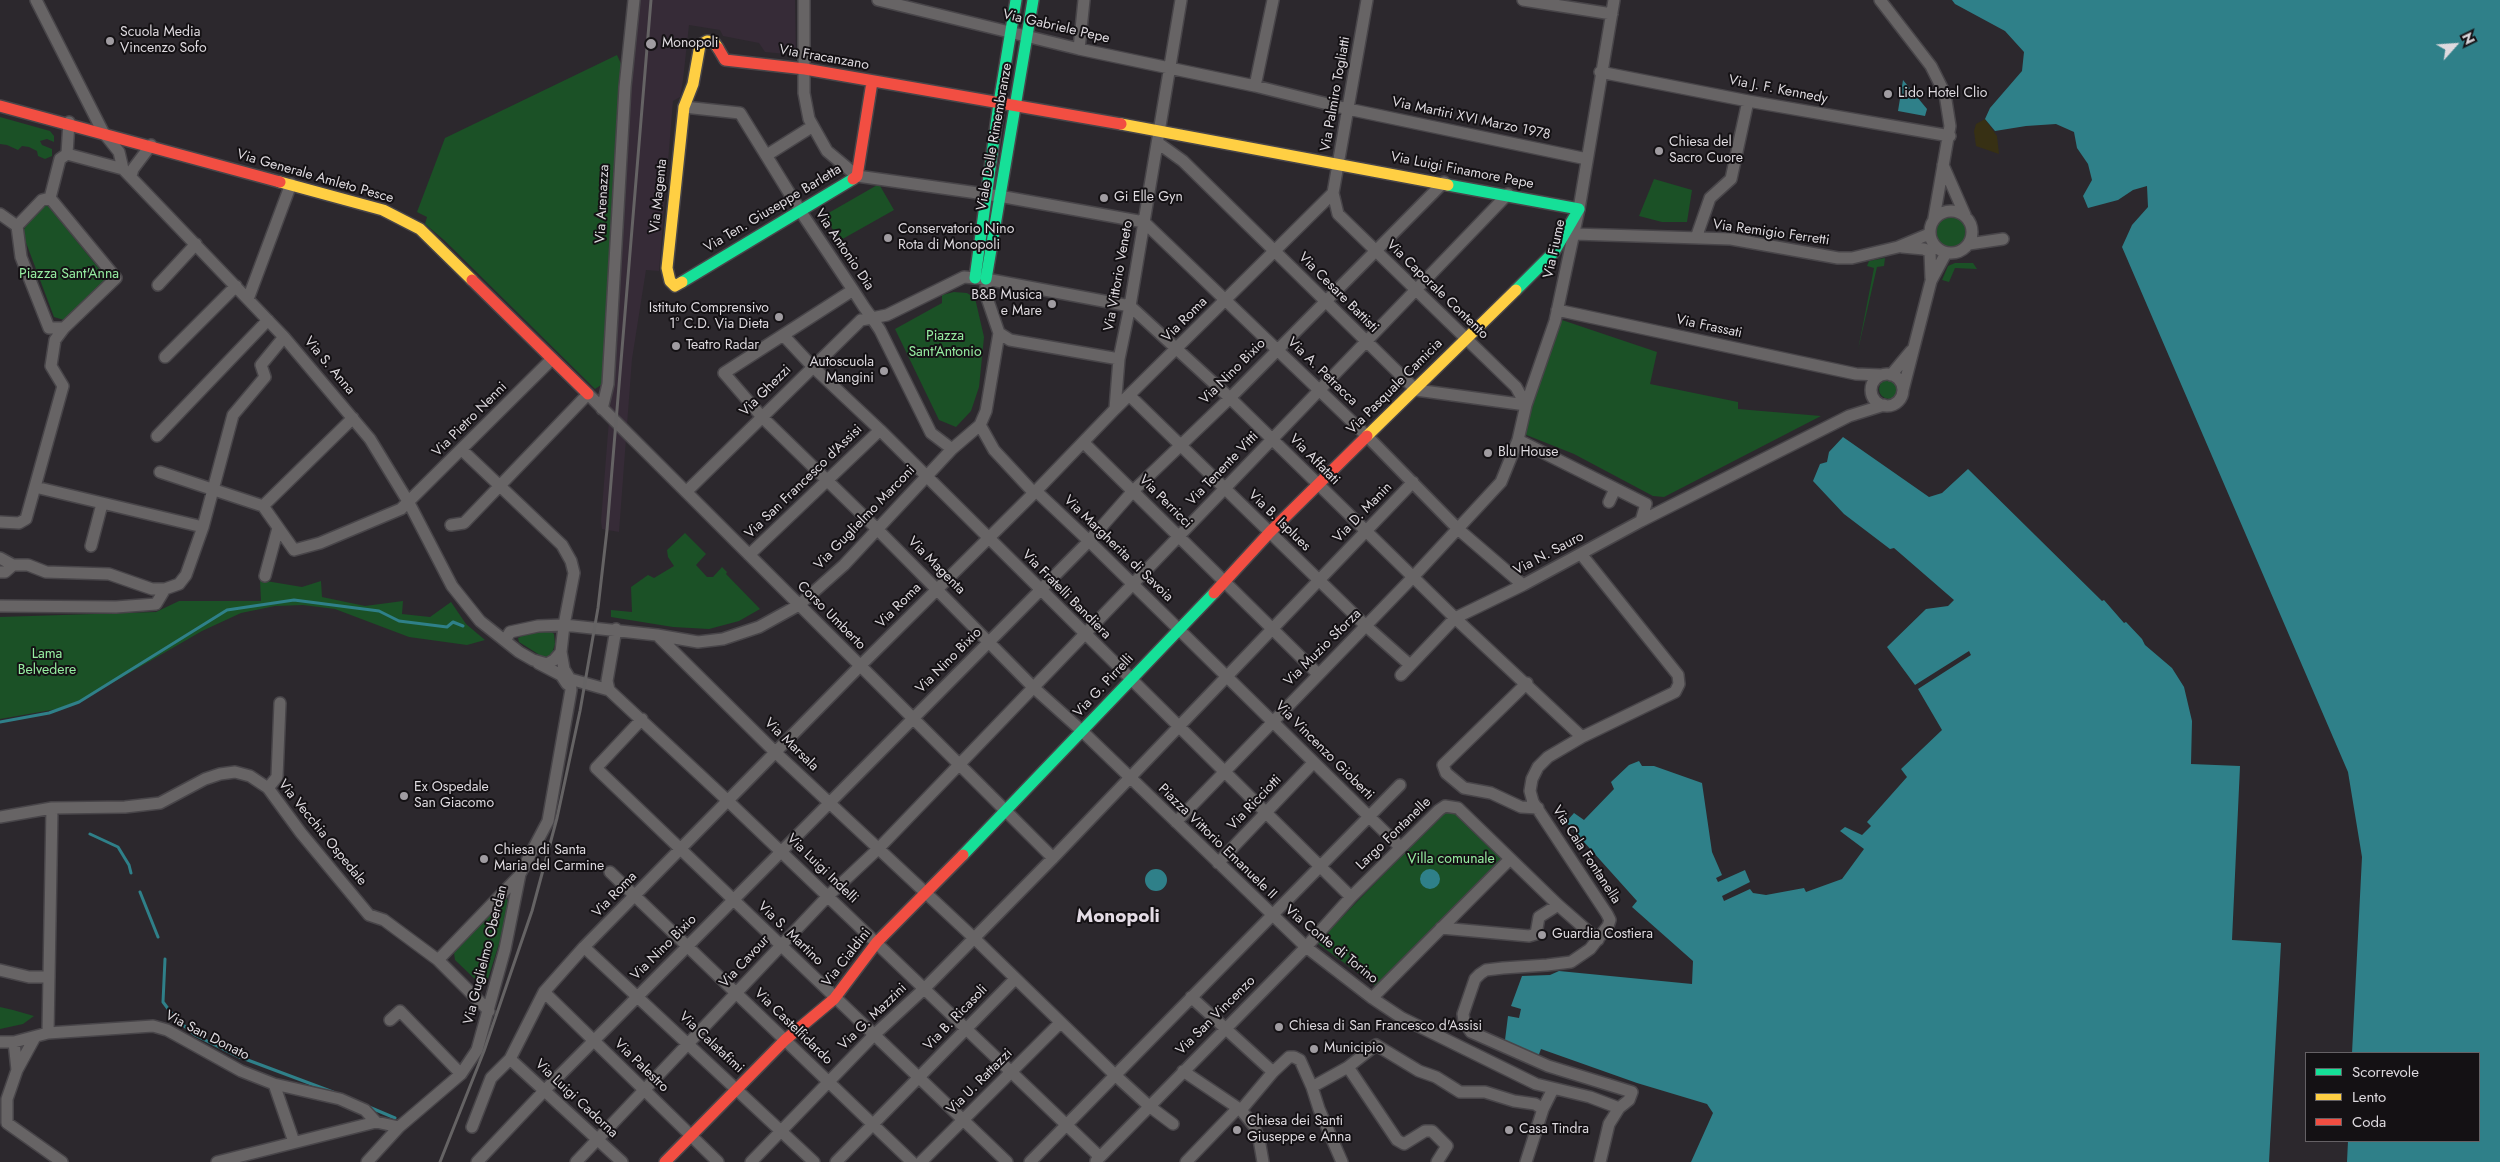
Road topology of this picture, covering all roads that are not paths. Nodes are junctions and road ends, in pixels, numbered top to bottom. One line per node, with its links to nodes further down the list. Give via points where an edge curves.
1 (34, 0): 32 (street, Via S. Anna)
2 (634, 0): 105 (street, Via Arenazza, via 625,87 608,384)
3 (804, 0): 18 (street)
4 (878, 0): 15 (street, Via Gabriele Pepe)
5 (1016, 0): 15 (street, Viale Delle Rimembranze)
6 (1032, 0): 16 (street, Viale Delle Rimembranze)
7 (1084, 0): 17 (street)
8 (1181, 0): 19 (street, Via Vittorio Veneto)
9 (1273, 0): 22 (street)
10 (1367, 0): 28 (street, Via Palmiro Togliatti)
11 (1523, 0): 14 (street)
12 (1614, 0): 14 (street, Via Fiume)
13 (1880, 0): 33 (street, via 1931,66 1945,94)
14 (1612, 14): 20 (street, Via Fiume)
15 (1011, 32): 16 (street, Via Gabriele Pepe); 24 (street, Viale Delle Rimembranze)
16 (1027, 36): 17 (street, Via Gabriele Pepe); 25 (street, Viale Delle Rimembranze)
17 (1079, 49): 19 (street, Via Gabriele Pepe)
18 (805, 69): 21 (street, Via Fracanzano); 27 (street, Via Fracanzano, via 725,60 714,42 707,41 700,46 693,84); 30 (street, via 804,93)
19 (1169, 69): 22 (street, Via Gabriele Pepe); 31 (street, Via Vittorio Veneto)
20 (1600, 72): 23 (street, Via J. F. Kennedy); 38 (street, Via Fiume)
21 (872, 82): 24 (street, Via Fracanzano); 42 (street, Via Ten. Giuseppe Barletta)
22 (1255, 86): 28 (street, Via Martiri XVI Marzo 1978)
23 (1748, 101): 33 (street, Via J. F. Kennedy); 59 (street, via 1731,179 1710,198)
24 (999, 103): 25 (street, Via Fracanzano); 46 (street, Viale Delle Rimembranze)
25 (1016, 104): 31 (street, Via Fracanzano); 48 (street, Viale Delle Rimembranze)
26 (0, 106): 29 (street, Via Generale Amleto Pesce)
27 (684, 107): 37 (street, Via Antonio Dia, via 740,112); 71 (street, Via Magenta, via 667,268 670,281)
28 (1348, 110): 38 (street, Via Martiri XVI Marzo 1978); 39 (street, Via Palmiro Togliatti)
29 (69, 122): 32 (street, Via Generale Amleto Pesce); 36 (street)
30 (813, 126): 37 (street); 42 (street, via 827,151)
31 (1160, 129): 34 (street, Via Vittorio Veneto); 39 (street, Via Luigi Finamore Pepe)
32 (103, 132): 35 (street, Via Generale Amleto Pesce); 41 (street, Via S. Anna, via 119,152)
33 (1950, 136): 40 (street)
34 (1158, 143): 55 (street, Via Vittorio Veneto); 64 (street, Via Cesare Battisti, via 1183,161)
35 (150, 145): 41 (street, via 133,169); 44 (street, Via Generale Amleto Pesce)
36 (67, 154): 41 (street); 49 (street, via 60,159)
37 (766, 155): 51 (street, Via Antonio Dia)
38 (1587, 159): 50 (street, Via Fiume)
39 (1339, 163): 43 (street, Via Luigi Finamore Pepe); 45 (street, Via Palmiro Togliatti)
40 (1943, 165): 53 (street); 54 (street)
41 (127, 172): 61 (street, Via S. Anna)
42 (857, 176): 46 (street); 51 (street, Via Ten. Giuseppe Barletta)
43 (1444, 182): 47 (street, Via Luigi Finamore Pepe); 65 (street, Via Nino Bixio)
44 (291, 184): 74 (street); 91 (street, Via Generale Amleto Pesce, via 383,210 420,229)
45 (1333, 193): 64 (street, Via Roma); 65 (street, Via Caporale Contento, via 1338,214)
46 (987, 194): 48 (street); 67 (street, Viale Delle Rimembranze)
47 (1508, 194): 50 (street, Via Luigi Finamore Pepe); 73 (street, Via Tenente Vitti)
48 (1000, 196): 55 (street); 67 (street, Viale Delle Rimembranze)
49 (50, 198): 56 (street, via 42,200); 81 (street, via 116,278)
50 (1579, 209): 57 (street, Via Fiume); 85 (street, Via Pasquale Camicia, via 1554,252)
51 (801, 212): 71 (street, Via Ten. Giuseppe Barletta); 72 (street, Via Antonio Dia)
52 (0, 214): 56 (street)
53 (1965, 215): 54 (street, via 1952,210); 62 (street, via 1972,232)
54 (1934, 218): 58 (street)
55 (1144, 222): 75 (street, Via A. Petracca); 77 (street, Via Vittorio Veneto)
56 (17, 226): 81 (street, via 21,257 49,328)
57 (1574, 234): 59 (street, Via Remigio Ferretti); 78 (street, Via Fiume)
58 (1929, 234): 63 (street, Via Remigio Ferretti); 66 (street, via 1935,246)
59 (1696, 238): 63 (street, Via Remigio Ferretti, via 1731,239 1838,258 1852,258)
60 (2003, 238): 62 (street)
61 (196, 244): 69 (street); 70 (street, Via S. Anna)
62 (1969, 244): 66 (street, via 1959,252)
63 (1898, 247): 68 (street, via 1930,252)
64 (1274, 251): 75 (street, Via Roma); 76 (street, Via Cesare Battisti)
65 (1375, 251): 73 (street, Via Caporale Contento); 76 (street, Via Nino Bixio)
66 (1946, 253): 68 (street)
67 (981, 278): 77 (street); 79 (street, Via Ghezzi, via 964,278 887,315); 82 (street)
68 (1931, 280): 89 (street)
69 (158, 285)
70 (236, 286): 74 (street, Via S. Anna); 90 (street)
71 (675, 286)
72 (853, 290): 79 (street, Via Antonio Dia); 83 (street)
73 (1417, 291): 85 (street, Via Caporale Contento); 86 (street, Via Tenente Vitti)
74 (248, 299): 80 (street, Via S. Anna)
75 (1226, 301): 87 (street, Via Roma); 88 (street, Via A. Petracca)
76 (1325, 302): 86 (street, Via Cesare Battisti); 88 (street, Via Nino Bixio)
77 (1130, 306): 87 (street, Via Affatati); 92 (street, Via Vittorio Veneto)
78 (1557, 310): 94 (street, Via Frassati); 104 (street, Via Fiume)
79 (872, 318): 93 (street, Via Ghezzi, via 861,320); 119 (street, Via Antonio Dia, via 931,433)
80 (268, 320): 84 (street, Via S. Anna); 112 (street)
81 (64, 328): 126 (street, via 54,340 51,366 63,386)
82 (999, 333): 92 (street, via 1010,340); 110 (street, via 986,411)
83 (783, 335): 93 (street, Via Fratelli Bandiera); 108 (street, Via Magenta, via 724,373)
84 (284, 337): 109 (street, Via S. Anna); 129 (street, via 261,365 265,376 233,415)
85 (1465, 338): 96 (street, Via Pasquale Camicia); 104 (street, Via Caporale Contento, via 1516,387)
86 (1367, 343): 96 (street, Via Cesare Battisti); 99 (street, Via Tenente Vitti)
87 (1176, 350): 101 (street, Via Roma); 102 (street, Via Affatati)
88 (1277, 350): 99 (street, Via A. Petracca); 102 (street, Via Nino Bixio)
89 (1913, 350): 95 (street); 97 (street)
90 (165, 357)
91 (552, 359): 100 (street, Via Generale Amleto Pesce); 118 (street, Via Pietro Nenni)
92 (1119, 359): 106 (street, Via Vittorio Veneto)
93 (812, 366): 108 (street, Via Ghezzi); 111 (street, Via Fratelli Bandiera)
94 (1856, 374): 95 (street); 98 (street)
95 (1886, 375): 97 (street, via 1900,380); 98 (street)
96 (1416, 390): 104 (street); 113 (street, Via Pasquale Camicia)
97 (1903, 390): 103 (street, via 1899,400 1889,406)
98 (1872, 391): 103 (street, via 1875,400); 107 (street)
99 (1319, 392): 113 (street, Via A. Petracca); 114 (street, Via Tenente Vitti)
100 (588, 394): 105 (street, Corso Umberto); 125 (street)
101 (1130, 396): 106 (street, Via Roma); 117 (street, Via B. Isplues)
102 (1230, 398): 114 (street, Via Affatati); 117 (street, Via Nino Bixio)
103 (1884, 405): 107 (street)
104 (1526, 406): 115 (street, Via Fiume)
105 (602, 409): 131 (street, Corso Umberto)
106 (1115, 409): 116 (street, Via Roma)
107 (1849, 416): 138 (street, Via N. Sauro)
108 (762, 417): 122 (street, Via Magenta); 131 (street, Via Ghezzi)
109 (353, 418): 135 (street, Via S. Anna, via 370,439); 137 (street)
110 (980, 425): 119 (street, Via Guglielmo Marconi); 132 (street, via 994,450)
111 (880, 430): 121 (street, Via Fratelli Bandiera); 122 (street, Via San Francesco d'Assisi)
112 (157, 436)
113 (1367, 436): 123 (street, Via A. Petracca); 124 (street, Via Pasquale Camicia)
114 (1272, 440): 124 (street, Via Affatati); 127 (street, Via Tenente Vitti)
115 (1518, 440): 128 (street); 133 (street, Via Fiume, via 1500,482)
116 (1084, 443): 130 (street, Via Perricci); 132 (street, Via Roma)
117 (1180, 444): 127 (street, Via B. Isplues); 130 (street, Via Nino Bixio)
118 (462, 450): 125 (street); 135 (street, Via Pietro Nenni)
119 (952, 450): 121 (street, Via Guglielmo Marconi)
120 (160, 472): 129 (street)
121 (927, 476): 143 (street, Via Guglielmo Marconi); 148 (street, Via Fratelli Bandiera)
122 (828, 480): 143 (street, Via Magenta); 152 (street, Via San Francesco d'Assisi)
123 (1413, 482): 144 (street, Via A. Petracca); 146 (street, Via D. Manin)
124 (1318, 485): 145 (street, Via Pasquale Camicia); 146 (street, Via Affatati)
125 (500, 486): 140 (street, via 464,522); 168 (street, via 562,546 571,561 574,573)
126 (35, 487): 136 (street); 139 (street, via 26,519 20,523)
127 (1224, 489): 145 (street, Via B. Isplues); 147 (street, Via Tenente Vitti)
128 (1615, 489): 134 (street); 138 (street, via 1646,504)
129 (213, 491): 137 (street); 141 (street)
130 (1133, 491): 147 (street, Via Perricci); 149 (street, Via Nino Bixio)
131 (686, 492): 152 (street, Corso Umberto)
132 (1035, 492): 148 (street, Via Roma); 149 (street, Via Margherita di Savoia)
133 (1490, 494): 144 (street, Via Muzio Sforza)
134 (1609, 502)
135 (408, 503): 142 (street, Via Pietro Nenni, via 305,548 294,550); 175 (street, Via S. Anna, via 452,586 480,621)
136 (102, 504): 141 (street); 150 (street)
137 (263, 506): 142 (street)
138 (1641, 521): 151 (street, Via N. Sauro)
139 (0, 522)
140 (451, 525)
141 (203, 528): 162 (street, via 186,575 179,584)
142 (278, 528): 156 (street)
143 (877, 529): 163 (street, Via Magenta); 165 (street, Via Guglielmo Marconi, via 844,565)
144 (1458, 529): 157 (street, Via Muzio Sforza); 161 (street, Via A. Petracca)
145 (1270, 532): 158 (street, Via B. Isplues); 159 (street, Via Pasquale Camicia)
146 (1365, 532): 157 (street, Via Affatati); 158 (street, Via D. Manin)
147 (1179, 537): 159 (street, Via Perricci); 160 (street, Via Tenente Vitti)
148 (988, 539): 163 (street, Via Roma); 164 (street, Via Fratelli Bandiera)
149 (1089, 540): 160 (street, Via Margherita di Savoia); 164 (street, Via Nino Bixio)
150 (91, 546)
151 (1581, 554): 161 (street, Via N. Sauro); 195 (street, Via Cala Fontanella, via 1678,674 1679,684 1675,692)
152 (749, 555): 165 (street, Corso Umberto)
153 (0, 558): 154 (street)
154 (13, 565): 155 (street); 162 (street, via 28,565 46,572 109,574 152,589)
155 (0, 572)
156 (265, 576)
157 (1414, 576): 167 (street, Via Affatati); 169 (street, Via Muzio Sforza)
158 (1319, 580): 169 (street, Via B. Isplues); 172 (street, Via D. Manin)
159 (1224, 582): 171 (street, Via G. Pirrelli); 172 (street, Via Perricci)
160 (1132, 584): 171 (street, Via Margherita di Savoia); 174 (street, Via Tenente Vitti)
161 (1523, 585): 167 (street, Via N. Sauro)
162 (165, 589): 166 (street, via 156,604)
163 (938, 589): 176 (street, Via Magenta); 180 (street, Via Roma)
164 (1040, 590): 174 (street, Via Fratelli Bandiera); 176 (street, Via Nino Bixio)
165 (799, 605): 173 (street, Via Guglielmo Marconi, via 759,627 723,639 698,642); 180 (street, Corso Umberto)
166 (0, 606)
167 (1455, 618): 179 (street); 185 (street, Via Affatati)
168 (564, 625): 170 (street); 175 (street, via 510,632); 177 (street)
169 (1366, 626): 179 (street, Via B. Isplues); 181 (street, Via Muzio Sforza)
170 (616, 629): 173 (street); 188 (street, via 607,681)
171 (1178, 629): 183 (street, Via Margherita di Savoia); 184 (street, Via G. Pirrelli)
172 (1273, 630): 181 (street, Via Perricci); 183 (street, Via D. Manin)
173 (656, 634): 196 (street, Via Marsala)
174 (1085, 634): 184 (street, Via Fratelli Bandiera); 187 (street, Via Tenente Vitti)
175 (505, 641): 178 (street, Via S. Anna)
176 (989, 641): 187 (street, Via Magenta); 190 (street, Via Nino Bixio)
177 (561, 652): 178 (street, via 547,664); 186 (street)
178 (533, 660): 186 (street, Via S. Anna)
179 (1410, 665): 182 (street)
180 (860, 666): 190 (street, Corso Umberto); 196 (street, Via Roma)
181 (1318, 674): 192 (street, Via Muzio Sforza)
182 (1401, 675)
183 (1227, 676): 192 (street, Via Vincenzo Gioberti); 193 (street, Via D. Manin)
184 (1130, 680): 193 (street, Via Fratelli Bandiera); 194 (street, Via G. Pirrelli)
185 (1527, 683): 195 (street, Via Affatati); 206 (street, Via Cala Fontanella, via 1442,766 1464,788 1491,793 1521,807)
186 (571, 684): 188 (street); 221 (street, Via Guglielmo Oberdan, via 548,821)
187 (1033, 687): 194 (street, Via Magenta); 197 (street, Via Tenente Vitti)
188 (609, 690): 191 (street, Via Luigi Indelli)
189 (280, 704): 202 (street, via 277,777)
190 (913, 718): 197 (street, Corso Umberto); 204 (street, Via Nino Bixio)
191 (642, 719): 203 (street, Via Luigi Indelli); 214 (street, Via S. Martino, via 596,768)
192 (1272, 721): 198 (street, Via Vincenzo Gioberti); 199 (street, Via Muzio Sforza)
193 (1178, 726): 199 (street, Via Fratelli Bandiera); 200 (street, Via D. Manin)
194 (1082, 731): 200 (street, Via Magenta); 207 (street, Via G. Pirrelli)
195 (1582, 737): 206 (street, Via Cala Fontanella, via 1548,757 1538,767 1530,792)
196 (776, 752): 203 (street, Via Roma); 204 (street, Via Marsala)
197 (958, 763): 207 (street, Corso Umberto); 213 (street, Via Cavour)
198 (1314, 763): 208 (street, Via Ricciotti); 210 (street, Via Vincenzo Gioberti)
199 (1225, 770): 208 (street, Via Fratelli Bandiera); 211 (street, Via Muzio Sforza)
200 (1130, 777): 211 (street, Piazza Vittorio Emanuele II); 216 (street)
201 (1400, 785): 210 (street)
202 (268, 788): 205 (street, Via Vecchia Ospedale, via 250,776 236,772 205,779 160,803 125,808); 237 (street, Via Vecchia Ospedale, via 369,915 384,920)
203 (728, 801): 214 (street, Via Roma); 215 (street, Via Luigi Indelli)
204 (830, 802): 213 (street, Via Marsala); 215 (street, Via Nino Bixio)
205 (52, 808): 209 (street, Via Vecchia Ospedale); 239 (street)
206 (1538, 808): 231 (street, Via Cala Fontanella, via 1610,920)
207 (1007, 811): 216 (street, Corso Umberto); 222 (street, Via Cialdini)
208 (1266, 815): 218 (street, Via Ricciotti); 219 (street, Via Fratelli Bandiera)
209 (0, 817)
210 (1368, 817): 212 (street, Via Vincenzo Gioberti); 219 (street)
211 (1176, 822): 218 (street, Piazza Vittorio Emanuele II)
212 (1400, 847): 217 (street, Largo Fontanelle, via 1439,810 1451,806 1458,808); 225 (street, Largo Fontanelle)
213 (878, 848): 222 (street, Via Marsala); 224 (street, Via Cavour)
214 (680, 850): 223 (street, Via Roma); 226 (street, Via S. Martino)
215 (781, 851): 224 (street, Via Luigi Indelli); 226 (street, Via Nino Bixio)
216 (1053, 858): 230 (street)
217 (1510, 860): 227 (street, Largo Fontanelle); 229 (street)
218 (1218, 863): 228 (street, Piazza Vittorio Emanuele II)
219 (1320, 868): 225 (street, Via Fratelli Bandiera); 228 (street)
220 (610, 872): 223 (street, Via Castelfidardo)
221 (520, 874): 237 (street); 248 (street, Via Guglielmo Oberdan)
222 (926, 893): 230 (street, Via Marsala); 232 (street, Via Cialdini)
223 (635, 896): 233 (street, Via Castelfidardo); 235 (street, Via Roma)
224 (828, 896): 232 (street, Via Luigi Indelli); 234 (street, Via Cavour)
225 (1351, 897): 236 (street, Largo Fontanelle)
226 (733, 900): 233 (street, Via Nino Bixio); 234 (street, Via S. Martino)
227 (1558, 905): 229 (street, via 1538,917 1536,934 1529,936); 231 (street, Largo Fontanelle)
228 (1271, 916): 236 (street, Via Conte di Torino); 245 (street, Piazza Vittorio Emanuele II)
229 (1441, 928): 247 (street)
230 (974, 938): 240 (street); 241 (street, Via G. Mazzini)
231 (1598, 940): 278 (street, Via Cala Fontanella, via 1571,962 1486,970 1472,988 1463,1014 1471,1032 1548,1066 1632,1092 1629,1100)
232 (877, 942): 241 (street, Via Luigi Indelli); 246 (street, Via Cialdini)
233 (688, 946): 243 (street, Via Castelfidardo); 244 (street, Via Nino Bixio)
234 (780, 946): 243 (street, Via Cavour); 246 (street, Via S. Martino)
235 (584, 947): 242 (street, Via Roma); 244 (street, Via Calatafimi)
236 (1306, 947): 247 (street, Via Conte di Torino); 252 (street, Via San Vincenzo)
237 (438, 960): 248 (street, Via Vecchia Ospedale)
238 (0, 970): 239 (street, via 29,977)
239 (49, 977): 253 (street)
240 (1015, 979): 250 (street); 251 (street, Via B. Ricasoli)
241 (925, 988): 251 (street, Via Luigi Indelli); 254 (street, Via G. Mazzini)
242 (544, 992): 257 (street, Via Palestro); 261 (street, Via Roma)
243 (737, 993): 256 (street, Via Castelfidardo); 260 (street, Via Cavour)
244 (638, 996): 257 (street, Via Nino Bixio); 260 (street, Via Calatafimi)
245 (1191, 997): 252 (street); 268 (street, Piazza Vittorio Emanuele II)
246 (834, 998): 254 (street, Via S. Martino); 256 (street, Via Cialdini)
247 (1372, 998): 274 (street, Via Conte di Torino, via 1402,1018 1536,1084)
248 (489, 1010): 267 (street, Via Guglielmo Oberdan, via 477,1050)
249 (390, 1020): 267 (street, via 400,1011)
250 (1060, 1023): 265 (street, Via U. Rattazzi); 268 (street)
251 (967, 1028): 265 (street, Via Luigi Indelli); 269 (street, Via B. Ricasoli)
252 (1225, 1028): 264 (street, Via San Vincenzo); 266 (street)
253 (48, 1033): 255 (street, Via San Donato); 271 (street, Via San Donato, via 153,1026 167,1030 241,1071)
254 (874, 1035): 269 (street, Via S. Martino); 270 (street, Via G. Mazzini)
255 (35, 1037): 259 (street, Via San Donato); 263 (street)
256 (784, 1040): 270 (street, Via Castelfidardo); 273 (street, Via Cialdini)
257 (594, 1041): 275 (street, Via Palestro); 276 (street, Via Nino Bixio)
258 (0, 1042): 259 (street, Via San Donato)
259 (14, 1042): 263 (street)
260 (690, 1044): 273 (street, Via Calatafimi); 275 (street, Via Cavour)
261 (510, 1058): 276 (street, Via Luigi Cadorna); 288 (street, Via Roma, via 492,1078)
262 (1348, 1067): 272 (street); 279 (street, via 1376,1045 1460,1092 1485,1092 1535,1104); 312 (street, via 1397,1140 1404,1144 1432,1130 1447,1146)
263 (18, 1070): 282 (street, via 7,1099)
264 (1183, 1071): 277 (street, Via San Vincenzo); 280 (street)
265 (1012, 1072): 281 (street, Via U. Rattazzi); 284 (street, Via Luigi Indelli)
266 (1273, 1072): 272 (street, via 1289,1057 1294,1057 1300,1060); 280 (street)
267 (460, 1074): 287 (street, Via Guglielmo Oberdan)
268 (1115, 1075): 277 (street); 284 (street, Piazza Vittorio Emanuele II)
269 (919, 1078): 281 (street, Via S. Martino); 286 (street, Via B. Ricasoli)
270 (829, 1082): 286 (street, Via Castelfidardo); 289 (street, Via G. Mazzini)
271 (274, 1084): 283 (street, Via San Donato, via 340,1099 365,1110); 292 (street)
272 (1312, 1086): 311 (street)
273 (737, 1088): 289 (street, Via Calatafimi); 290 (street, Via Cialdini)
274 (1553, 1089): 278 (street, Via Conte di Torino, via 1590,1097); 279 (street)
275 (644, 1090): 290 (street, Via Palestro); 291 (street, Via Cavour)
276 (544, 1091): 291 (street, Via Luigi Cadorna); 297 (street, Via Nino Bixio)
277 (1148, 1106): 285 (street); 293 (street, Via San Vincenzo)
278 (1619, 1108): 314 (street, via 1609,1124)
279 (1543, 1109): 313 (street)
280 (1239, 1110): 309 (street); 310 (street, via 1257,1133)
281 (963, 1119): 306 (street, Via U. Rattazzi); 307 (street, Via S. Martino)
282 (4, 1121): 294 (street)
283 (376, 1122): 287 (street, Via San Donato); 292 (street, Via San Donato)
284 (1067, 1124): 293 (street, Via Luigi Indelli); 308 (street, Piazza Vittorio Emanuele II)
285 (1173, 1124)
286 (873, 1125): 304 (street, Via B. Ricasoli); 305 (street, Via Castelfidardo)
287 (400, 1127): 296 (street, Via Guglielmo Oberdan)
288 (472, 1127)
289 (782, 1131): 302 (street, Via G. Mazzini); 303 (street, Via Calatafimi)
290 (691, 1135): 300 (street, Via Cialdini); 301 (street, Via Palestro)
291 (597, 1140): 298 (street, Via Cavour); 299 (street, Via Luigi Cadorna)
292 (294, 1142): 295 (street, Via San Donato)
293 (1098, 1159)
294 (62, 1162)
295 (217, 1162)
296 (367, 1162)
297 (477, 1162)
298 (576, 1162)
299 (622, 1162)
300 (665, 1162)
301 (718, 1162)
302 (751, 1162)
303 (814, 1162)
304 (836, 1162)
305 (912, 1162)
306 (921, 1162)
307 (1008, 1162)
308 (1030, 1162)
309 (1186, 1162)
310 (1263, 1162)
311 (1342, 1162)
312 (1437, 1162)
313 (1526, 1162)
314 (1600, 1162)

